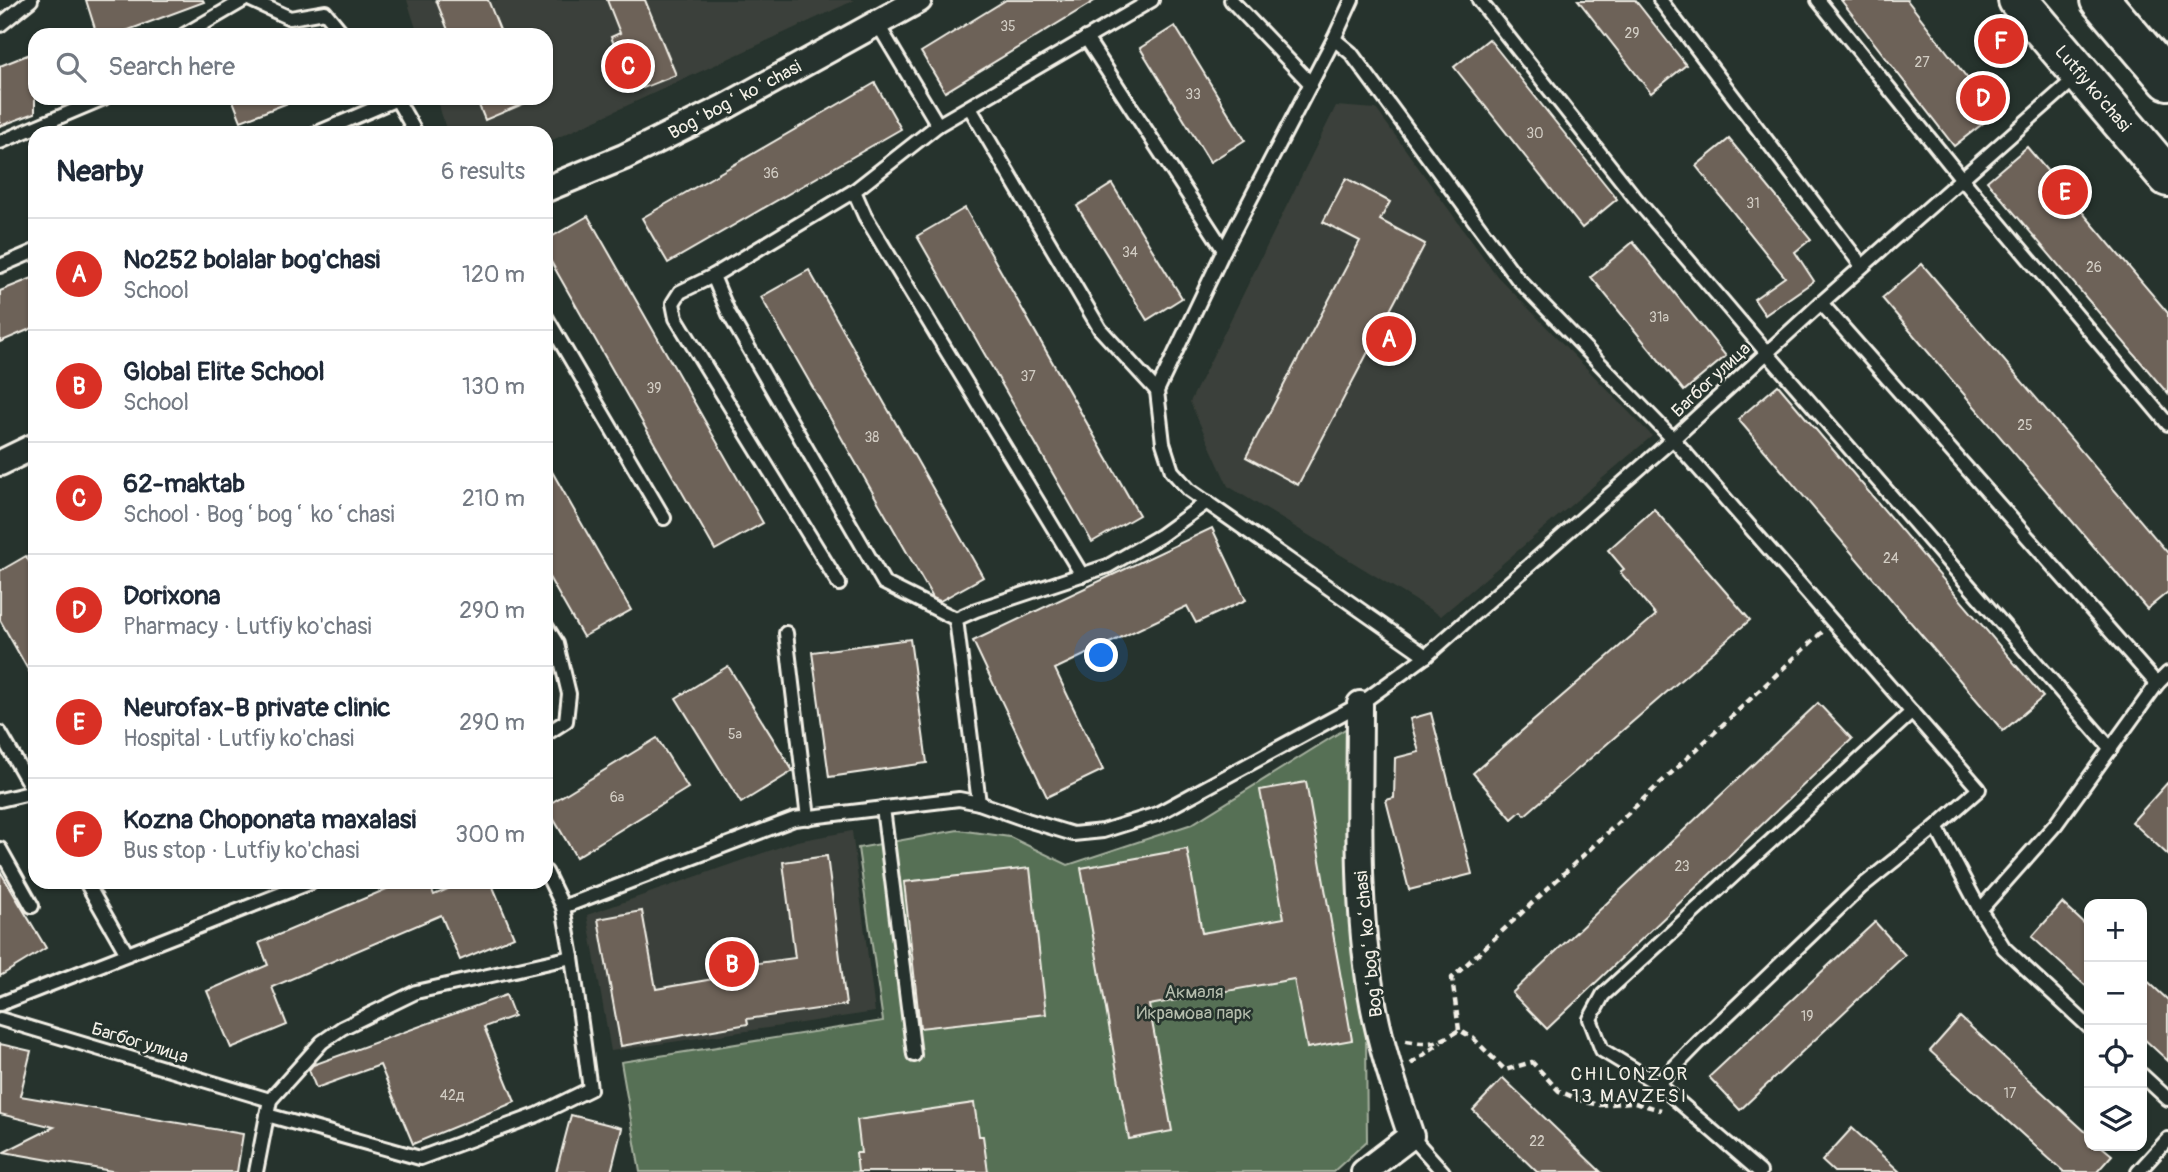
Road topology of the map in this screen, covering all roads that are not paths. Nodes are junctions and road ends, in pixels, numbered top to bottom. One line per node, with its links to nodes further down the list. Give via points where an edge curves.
1 (31, 0): 14 (lane)
2 (244, 0): 15 (lane)
3 (251, 0): 16 (lane, via 290,18 325,12)
4 (919, 0): 13 (street, Bogʻbogʻ koʻchasi)
5 (1152, 0): 17 (lane)
6 (1231, 0): 21 (lane)
7 (1352, 0): 18 (lane)
8 (1479, 0): 43 (lane, via 1636,199)
9 (1660, 0): 39 (lane)
10 (1818, 0): 33 (lane)
11 (2018, 0): 19 (main road, Lutfiy ko'chasi)
12 (2100, 0): 20 (main road)
13 (877, 23): 26 (lane); 34 (street, Bogʻbogʻ koʻchasi, via 725,107)
14 (0, 25)
15 (196, 28)
16 (338, 28)
17 (1086, 38): 25 (lane); 36 (lane)
18 (1334, 39): 21 (lane); 46 (lane, via 1352,52 1517,278)
19 (2079, 75): 32 (main road, Lutfiy ko'chasi); 33 (lane, Багбог улица)
20 (2168, 80)
21 (1311, 84): 36 (lane)
22 (87, 105): 27 (lane)
23 (383, 105): 28 (lane)
24 (400, 105): 29 (lane)
25 (970, 108): 26 (lane); 44 (lane, via 1100,329)
26 (938, 125): 35 (lane)
27 (38, 126)
28 (333, 126)
29 (412, 126)
30 (28, 130): 31 (lane)
31 (0, 142)
32 (2168, 177)
33 (1962, 179): 39 (lane, Багбог улица); 45 (lane)
34 (553, 186)
35 (854, 191): 40 (lane); 51 (lane)
36 (1224, 250): 44 (lane)
37 (28, 254): 38 (lane)
38 (0, 266)
39 (1862, 266): 41 (lane, Багбог улица)
40 (713, 276): 52 (lane, via 680,292 673,303 676,318); 53 (lane, via 729,314 884,583)
41 (1821, 303): 43 (lane, Багбог улица); 58 (lane)
42 (553, 329): 50 (lane)
43 (1766, 353): 46 (lane, Багбог улица); 63 (lane)
44 (1157, 391): 49 (lane, via 1163,443 1172,471)
45 (2168, 424)
46 (1673, 439): 56 (lane, Багбог улица); 60 (lane)
47 (28, 449): 48 (street)
48 (0, 463)
49 (1207, 502): 51 (lane, via 1160,536 1108,566); 56 (lane)
50 (664, 518)
51 (1082, 575): 53 (lane)
52 (839, 584)
53 (956, 619): 67 (lane)
54 (786, 633): 69 (lane)
55 (553, 637): 61 (lane, via 569,694 566,722)
56 (1426, 656): 59 (lane, Багбог улица)
57 (2168, 673): 58 (lane)
58 (2157, 684): 63 (lane)
59 (1360, 704): 67 (lane, Багбог улица, via 1157,814 1103,831 1073,834); 89 (street, Bogʻbogʻ koʻchasi, via 1360,896 1371,991 1391,1078)
60 (1912, 712): 70 (lane, via 1979,789); 85 (lane, via 1604,995 1590,1019 1602,1050)
61 (553, 730)
62 (0, 733): 64 (lane)
63 (2111, 748): 77 (lane, via 2056,824)
64 (28, 782)
65 (28, 794): 66 (lane)
66 (0, 800)
67 (979, 803): 68 (lane, Багбог улица, via 959,799)
68 (883, 808): 69 (lane, Багбог улица); 83 (lane)
69 (808, 818): 76 (lane, Багбог улица, via 794,819)
70 (1936, 827): 77 (lane); 85 (lane, via 1861,887)
71 (0, 849): 75 (lane)
72 (553, 886): 76 (lane)
73 (90, 889): 78 (lane)
74 (294, 889): 78 (lane)
75 (32, 906)
76 (563, 907): 79 (lane)
77 (1980, 910): 82 (lane, via 2004,948)
78 (127, 954): 80 (lane)
79 (572, 957): 87 (lane, via 406,996 322,1042); 88 (lane, via 590,1089 537,1115 420,1158)
80 (0, 1003)
81 (0, 1019): 87 (lane, Багбог улица)
82 (2087, 1025)
83 (914, 1055)
84 (2147, 1080): 86 (lane)
85 (1658, 1084): 94 (lane)
86 (2168, 1099)
87 (270, 1100): 88 (lane)
88 (267, 1115): 91 (lane)
89 (1411, 1136): 92 (street); 93 (lane)
90 (2168, 1139): 95 (lane)
91 (256, 1172)
92 (1364, 1172)
93 (1443, 1172)
94 (1760, 1172)
95 (2138, 1172)

